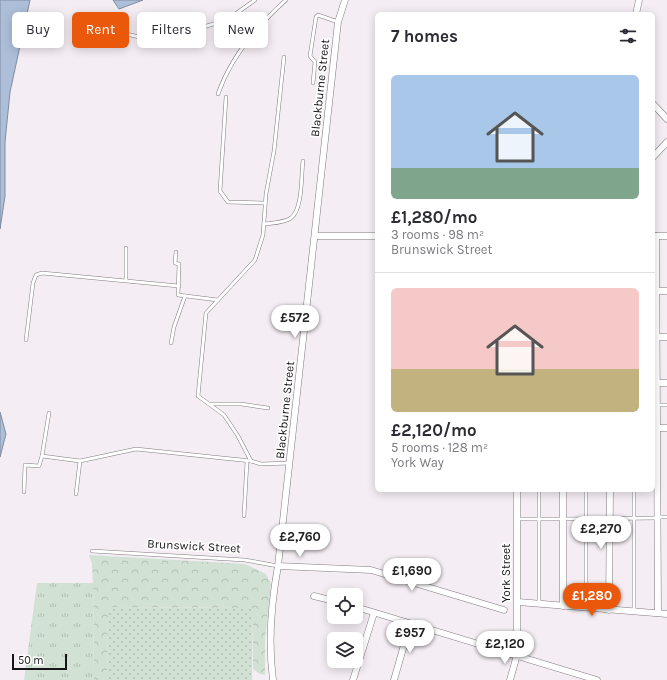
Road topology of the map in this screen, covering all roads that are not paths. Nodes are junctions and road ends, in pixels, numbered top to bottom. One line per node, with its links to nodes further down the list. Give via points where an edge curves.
1 (255, 0): 7 (lane, via 227,20 156,41)
2 (286, 0): 10 (lane, via 264,20 237,55 224,77)
3 (345, 0): 6 (street, Blackburne Street)
4 (639, 0): 5 (street)
5 (636, 12)
6 (338, 22): 9 (lane, via 318,15 316,17 310,56 315,62); 19 (street, Blackburne Street)
7 (129, 35)
8 (284, 57): 17 (lane, via 274,151)
9 (313, 83)
10 (218, 94)
11 (226, 97): 17 (lane, via 220,191 228,202)
12 (655, 106): 13 (street)
13 (667, 119)
14 (667, 142): 15 (street)
15 (655, 155)
16 (303, 161): 18 (lane, via 299,203 295,214 290,219)
17 (265, 203): 18 (lane)
18 (264, 224): 31 (lane, via 255,260)
19 (315, 236): 20 (street); 48 (street, Blackburne Street)
20 (375, 236)
21 (655, 236): 22 (street); 25 (street)
22 (667, 236)
23 (126, 248): 26 (lane)
24 (176, 252): 27 (lane)
25 (655, 268): 28 (street)
26 (126, 280): 27 (lane); 34 (lane, via 42,273 36,275)
27 (179, 286): 30 (lane, via 178,295)
28 (656, 291): 29 (street); 32 (street)
29 (667, 292)
30 (185, 296): 31 (lane); 35 (lane)
31 (218, 300): 39 (lane, via 206,313 198,396)
32 (655, 334): 33 (street); 36 (street)
33 (667, 337)
34 (26, 340)
35 (171, 343)
36 (657, 383): 37 (street); 38 (street)
37 (667, 383)
38 (656, 401): 40 (lane); 43 (street)
39 (210, 404): 41 (lane, via 241,404); 47 (lane, via 224,415 238,436)
40 (667, 405)
41 (268, 408)
42 (49, 413): 45 (lane)
43 (655, 428): 44 (street); 59 (street)
44 (667, 428)
45 (42, 456): 46 (lane); 49 (lane, via 39,466 25,465)
46 (80, 461): 47 (lane, via 136,449); 56 (lane)
47 (249, 461): 48 (lane, via 261,464); 57 (lane)
48 (290, 464): 67 (street, Blackburne Street)
49 (24, 492)
50 (517, 492): 60 (street, York Street)
51 (539, 492): 61 (lane)
52 (563, 492): 62 (street)
53 (586, 492): 63 (lane)
54 (610, 492): 64 (street)
55 (634, 492): 65 (lane)
56 (76, 494)
57 (244, 516)
58 (667, 517): 59 (lane)
59 (657, 518): 65 (lane); 79 (street)
60 (517, 519): 61 (lane); 70 (street, York Street)
61 (539, 519): 62 (lane); 71 (lane)
62 (563, 519): 63 (lane); 72 (street)
63 (586, 519): 64 (lane); 73 (lane)
64 (610, 519): 65 (lane); 76 (street)
65 (633, 519): 77 (lane)
66 (92, 551): 67 (lane, Brunswick Street, via 245,560)
67 (278, 566): 75 (street, Brunswick Street, via 371,570); 83 (street, Blackburne Street, via 270,622)
68 (314, 596): 69 (street)
69 (327, 599)
70 (518, 602): 71 (street); 82 (street, York Street)
71 (540, 604): 72 (street)
72 (563, 606): 73 (street)
73 (586, 608): 76 (street)
74 (363, 610): 78 (street)
75 (504, 610)
76 (610, 610): 77 (street)
77 (634, 611): 79 (street)
78 (374, 613): 81 (street); 84 (street)
79 (658, 613): 80 (street)
80 (667, 614)
81 (410, 624): 82 (street); 85 (street)
82 (517, 655): 86 (street, York Street); 87 (street)
83 (273, 680)
84 (353, 680)
85 (394, 680)
86 (510, 680)
87 (597, 680)

